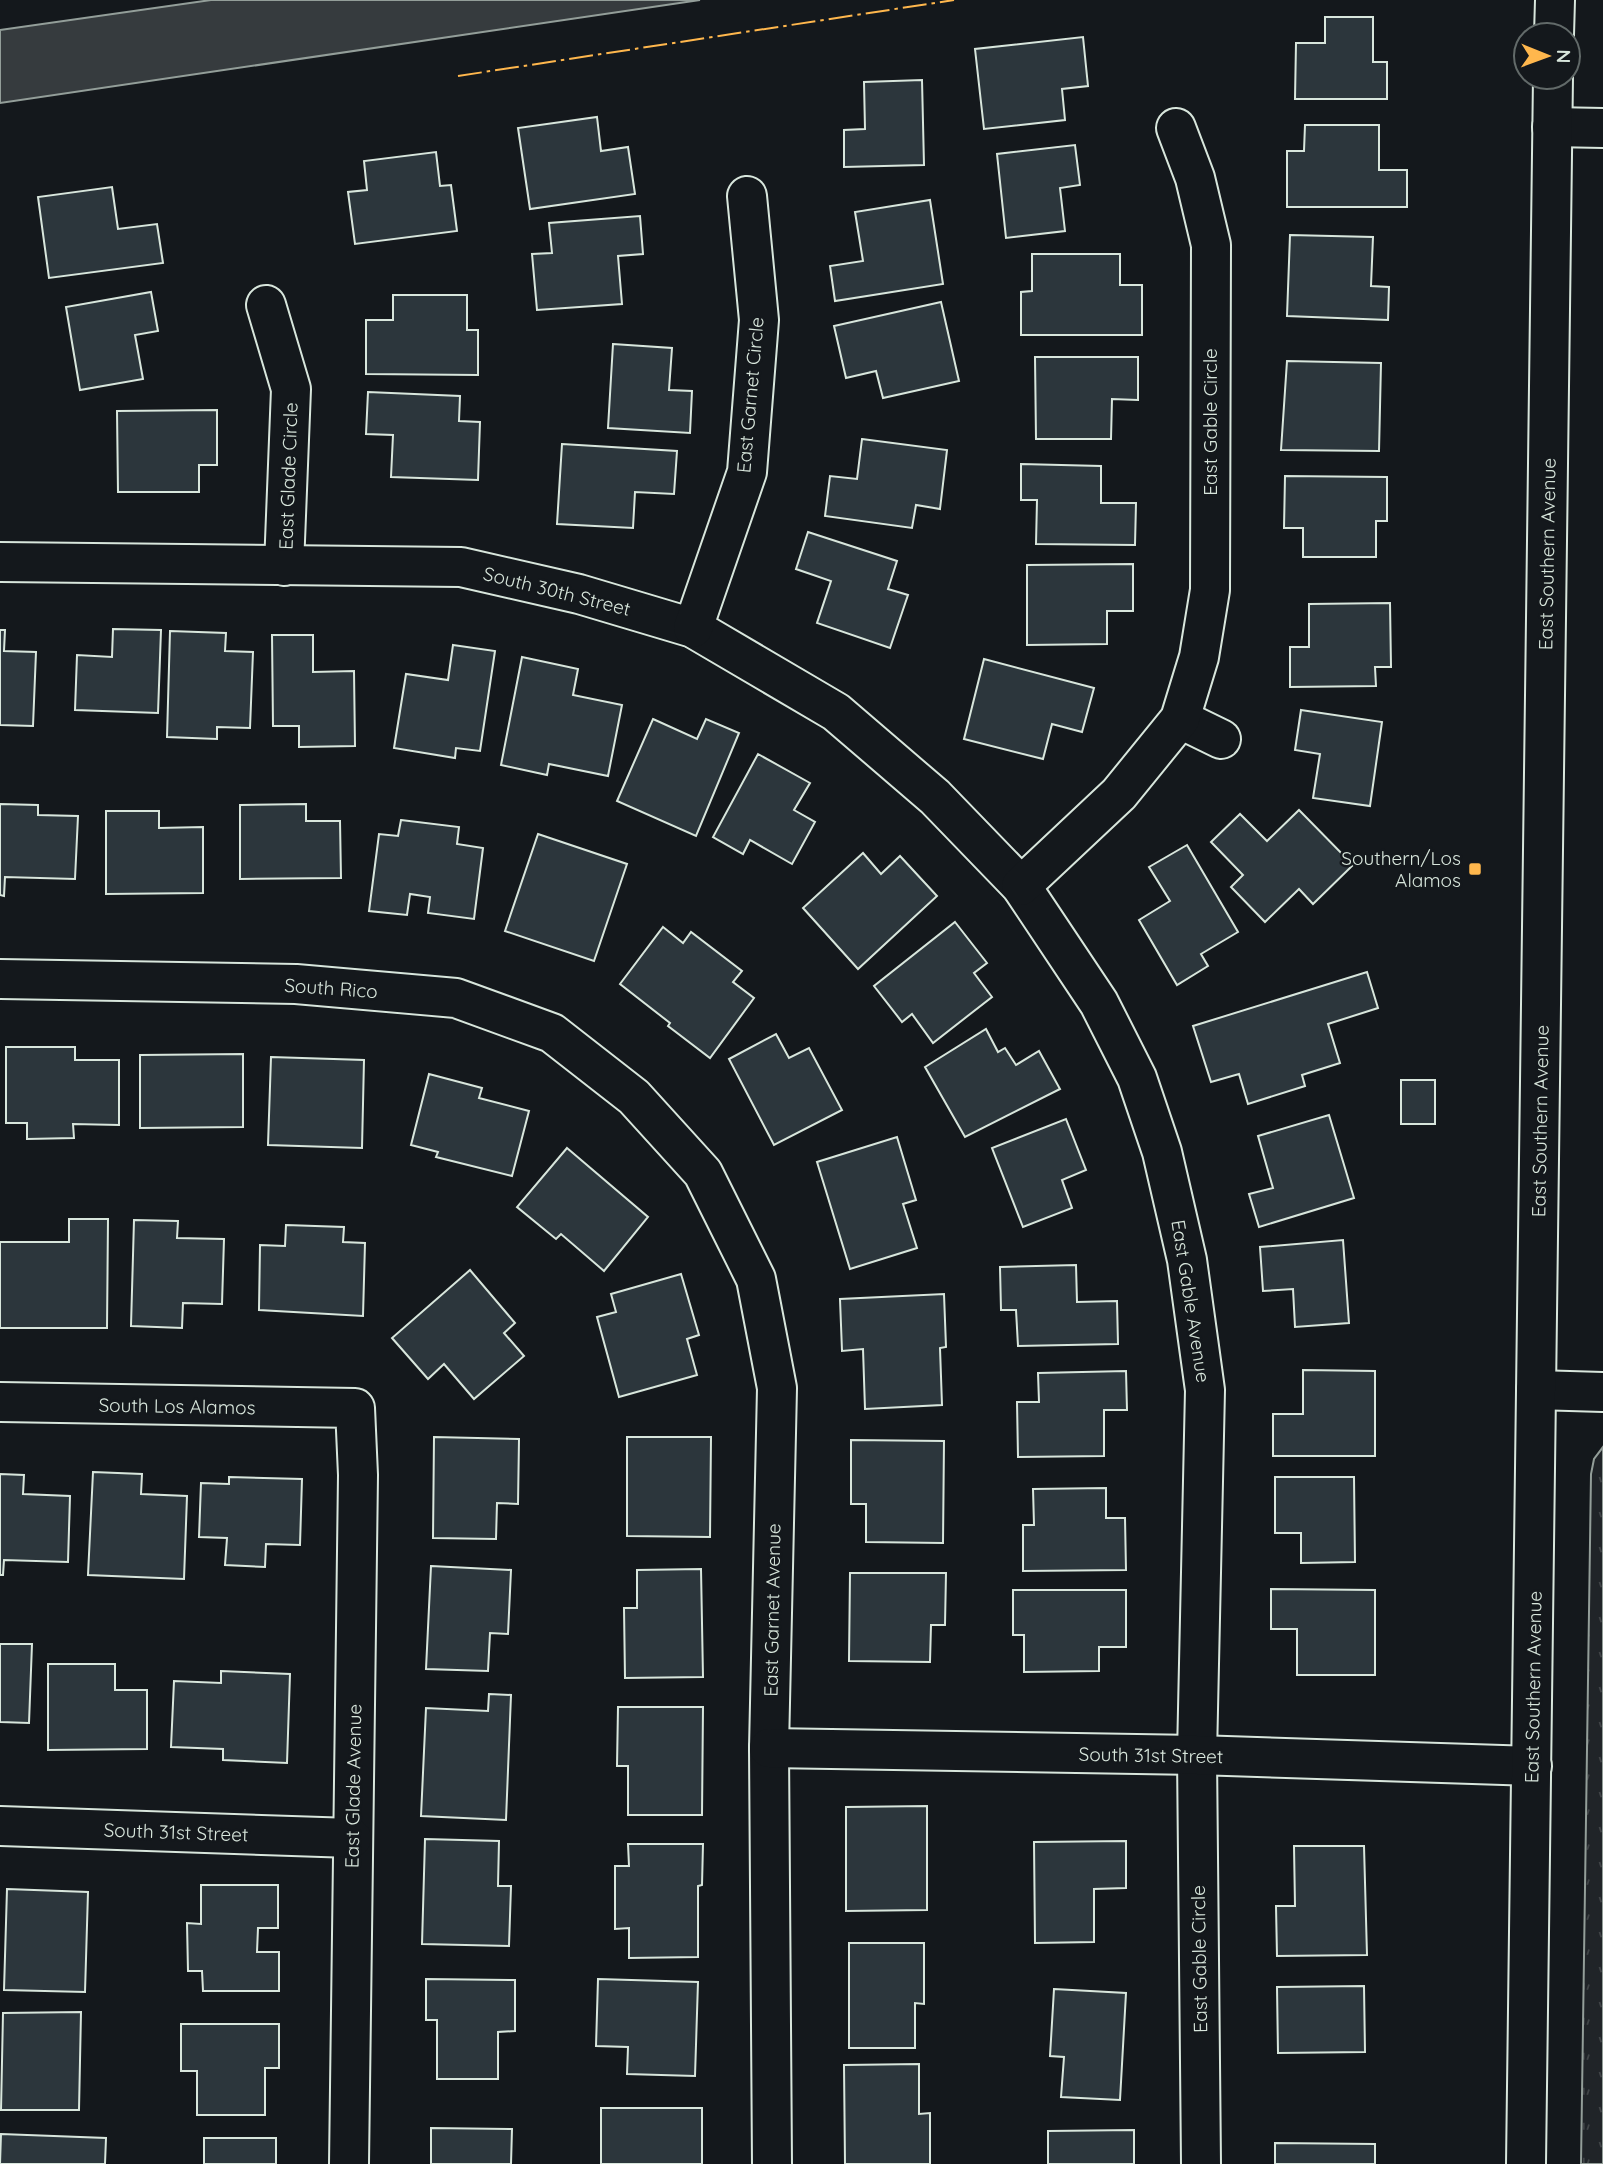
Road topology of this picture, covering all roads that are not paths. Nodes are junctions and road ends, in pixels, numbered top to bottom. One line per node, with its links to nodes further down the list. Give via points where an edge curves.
1 (1555, 0): 2 (street)
2 (1554, 21)
3 (1553, 91): 4 (street, East Southern Avenue)
4 (1552, 127): 6 (street); 17 (street, East Southern Avenue)
5 (1176, 128): 12 (street, East Gable Circle, via 1195,178 1211,246 1210,590 1199,657)
6 (1603, 128)
7 (747, 196): 11 (street, East Garnet Circle, via 759,320 747,472)
8 (266, 305): 10 (street, East Glade Circle, via 291,389)
9 (0, 562): 10 (street, South 30th Street)
10 (284, 566): 11 (street, South 30th Street, via 461,567 579,594)
11 (693, 628): 14 (street, South 30th Street, via 836,712 935,797)
12 (1180, 719): 13 (street); 14 (street, East Gable Circle, via 1119,794)
13 (1221, 738)
14 (1021, 886): 22 (street, East Gable Avenue, via 1099,1003 1137,1078 1162,1152 1187,1260 1205,1390)
15 (0, 979): 16 (street, South Rico, via 296,984 456,998 552,1033)
16 (634, 1097): 21 (street, East Garnet Avenue, via 703,1173 756,1279 777,1388)
17 (1536, 1390): 18 (street); 23 (street, East Southern Avenue)
18 (1603, 1392)
19 (0, 1402): 20 (street, South Los Alamos)
20 (355, 1408): 25 (street, East Glade Avenue)
21 (769, 1748): 22 (street, South 31st Street); 27 (street, East Garnet Avenue)
22 (1197, 1755): 23 (street, South 31st Street); 28 (street, East Gable Circle)
23 (1532, 1766): 29 (street, East Southern Avenue)
24 (0, 1826): 25 (street, South 31st Street)
25 (352, 1838): 26 (street, East Glade Avenue)
26 (349, 2164)
27 (772, 2164)
28 (1201, 2164)
29 (1526, 2164)

